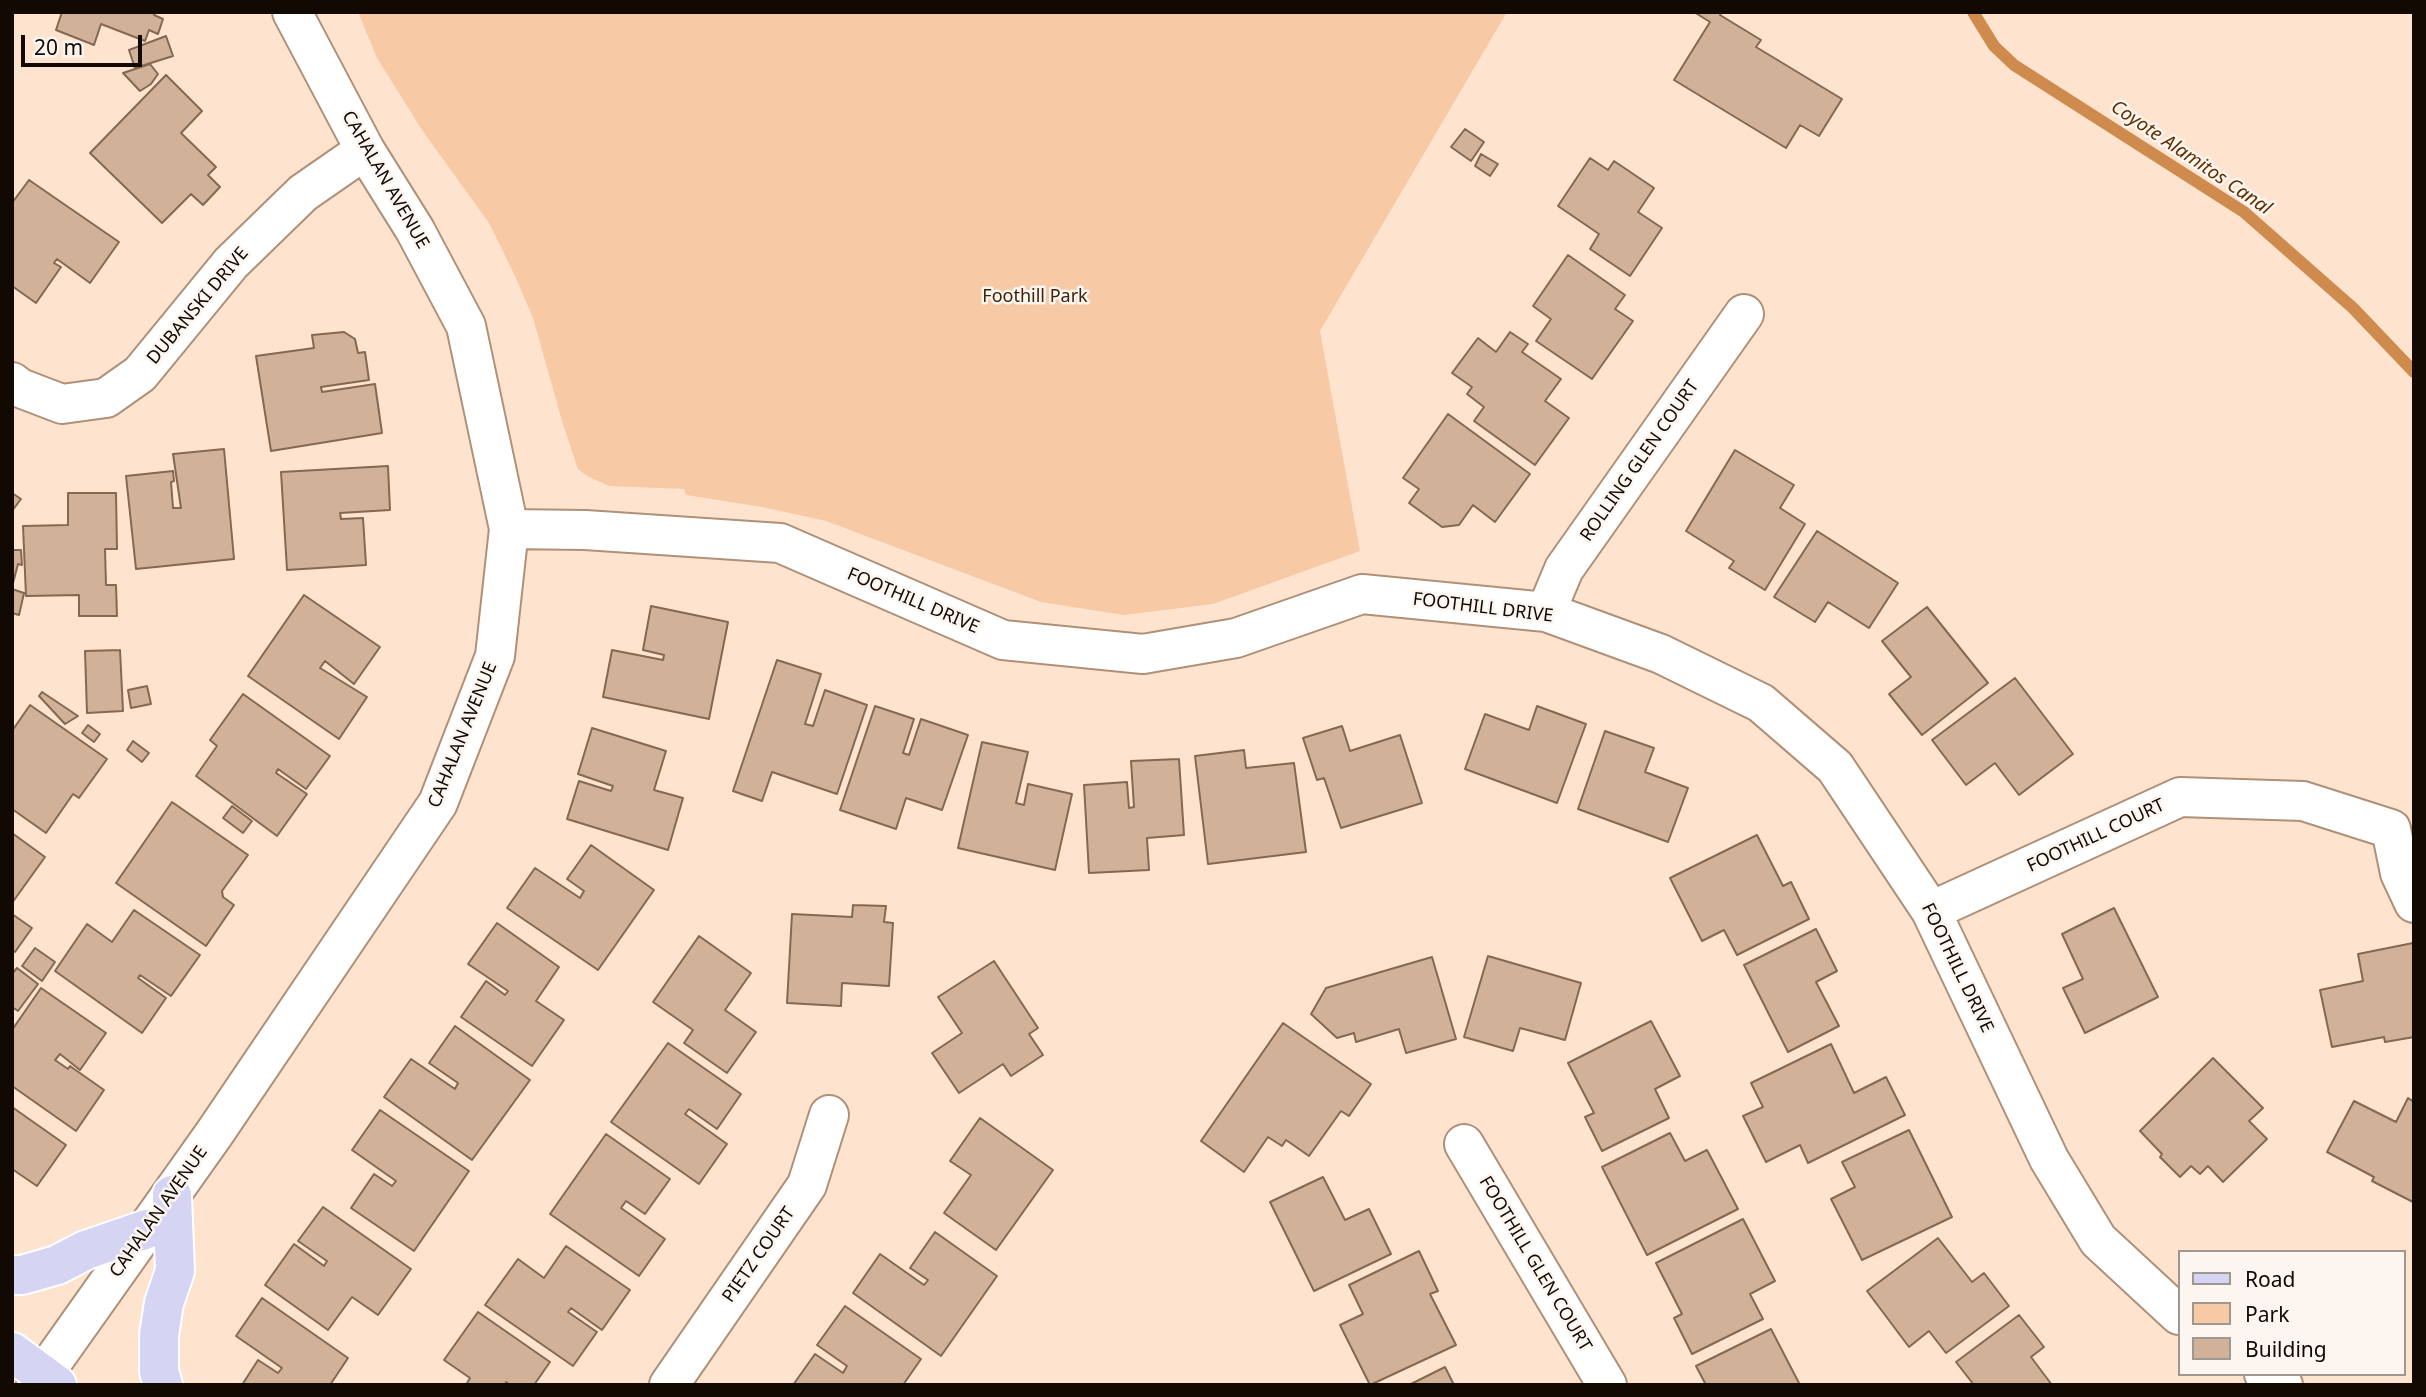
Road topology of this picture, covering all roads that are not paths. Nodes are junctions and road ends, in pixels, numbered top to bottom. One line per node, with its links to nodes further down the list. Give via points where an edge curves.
1 (292, 12): 2 (street, CAHALAN AVENUE)
2 (365, 150): 4 (street, DUBANSKI DRIVE, via 303,193 231,263 140,374 106,398 62,404); 5 (street, CAHALAN AVENUE, via 415,230 466,326)
3 (1744, 314): 6 (street, ROLLING GLEN COURT, via 1564,569)
4 (12, 382)
5 (509, 529): 6 (street, FOOTHILL DRIVE, via 780,543 1003,640 1143,654 1236,638 1362,594); 11 (street, CAHALAN AVENUE, via 495,656 438,803)
6 (1546, 612): 8 (street, FOOTHILL DRIVE, via 1661,654 1761,703 1835,767)
7 (2414, 903): 8 (street, FOOTHILL COURT, via 2400,873 2391,828 2303,801 2180,797)
8 (1931, 911): 14 (street, FOOTHILL DRIVE, via 2056,1171 2098,1240)
9 (829, 1115): 19 (street, PIETZ COURT, via 807,1185)
10 (1464, 1144): 20 (street, FOOTHILL GLEN COURT)
11 (172, 1195): 12 (street, CAHALAN AVENUE); 18 (main road, via 175,1271 159,1335)
12 (147, 1229): 13 (main road, via 57,1265); 17 (street, CAHALAN AVENUE)
13 (12, 1275)
14 (2178, 1314)
15 (12, 1352): 17 (main road)
16 (2267, 1376): 21 (street)
17 (45, 1382)
18 (163, 1385)
19 (669, 1385)
20 (1607, 1385)
21 (2283, 1385)

